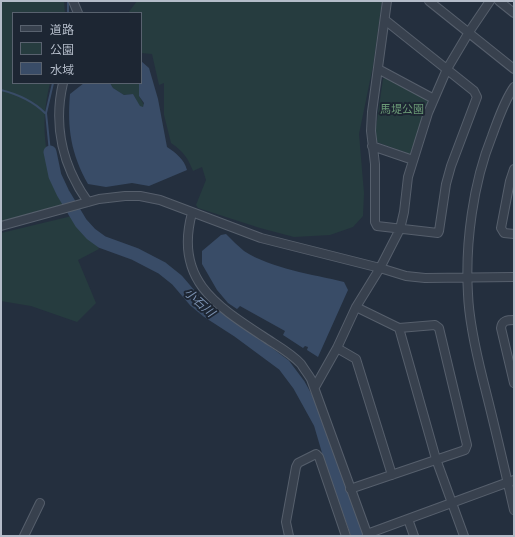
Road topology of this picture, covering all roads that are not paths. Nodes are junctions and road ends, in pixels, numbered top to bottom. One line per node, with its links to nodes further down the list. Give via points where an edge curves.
1 (73, 1): 6 (street)
2 (387, 1): 8 (street)
3 (490, 1): 9 (street)
4 (499, 1): 7 (street)
5 (433, 2): 9 (street)
6 (78, 12)
7 (514, 13)
8 (385, 20): 10 (street); 11 (street)
9 (469, 32): 11 (street); 12 (street)
10 (378, 69): 15 (street); 16 (street, via 372,112)
11 (447, 69): 15 (street); 22 (street, via 474,91 477,97 451,166 439,231 434,233)
12 (514, 69)
13 (63, 84): 19 (street, via 59,111 60,133 68,166)
14 (514, 87): 26 (street, via 503,107 481,169 472,213)
15 (434, 99): 17 (street)
16 (372, 146): 17 (street); 22 (street, via 375,164 375,225)
17 (413, 160): 22 (street)
18 (514, 169): 23 (street, via 501,228 504,233)
19 (88, 202): 20 (street, via 140,196 160,200); 21 (street)
20 (192, 213): 24 (street, via 261,238); 32 (street, via 188,250 189,260 198,280 219,306 232,317 284,350 301,364)
21 (1, 226)
22 (400, 229): 24 (street)
23 (514, 234)
24 (380, 268): 26 (street, via 406,276); 27 (street)
25 (514, 277): 26 (street)
26 (467, 278): 35 (street, via 473,334 481,374)
27 (356, 307): 29 (street); 30 (street)
28 (514, 320): 31 (street, via 505,321 501,328)
29 (399, 328): 33 (street); 33 (street, via 435,325 439,328 467,445 465,450)
30 (337, 348): 32 (street); 34 (street, via 356,358)
31 (514, 383)
32 (315, 387): 36 (street)
33 (436, 459): 34 (street); 38 (street)
34 (392, 475): 36 (street)
35 (511, 481): 38 (street); 39 (street)
36 (350, 489): 41 (street)
37 (40, 503): 42 (street)
38 (452, 503): 40 (street); 46 (street)
39 (514, 510)
40 (408, 519): 41 (street); 45 (street)
41 (368, 535)
42 (24, 536)
43 (289, 536): 44 (street, via 286,522 296,466 315,454 319,457)
44 (346, 536)
45 (414, 536)
46 (464, 536)

